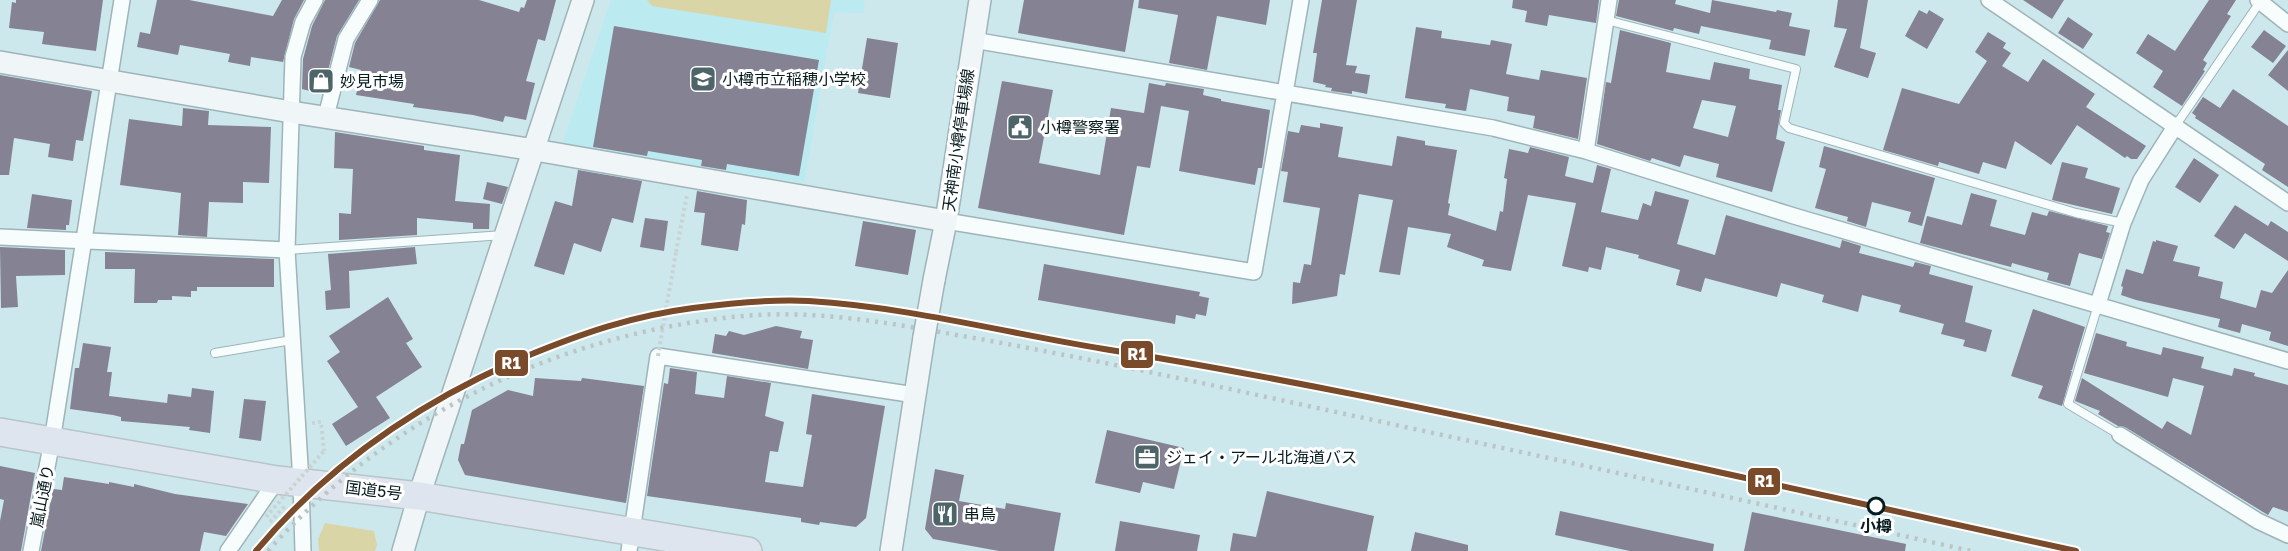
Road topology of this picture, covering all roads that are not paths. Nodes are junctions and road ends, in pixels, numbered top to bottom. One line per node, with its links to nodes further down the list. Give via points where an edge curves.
1 (122, 0): 14 (street, 嵐山通り)
2 (315, 0): 16 (street, via 303,22 293,57)
3 (370, 0): 17 (street, via 346,39)
4 (583, 0): 19 (street)
5 (980, 0): 12 (street, 天神南小樽停車場線)
6 (1301, 0): 15 (street)
7 (1609, 0): 10 (street)
8 (1992, 1): 18 (street)
9 (2259, 1): 11 (street); 18 (lane)
10 (1606, 20): 20 (street); 23 (lane, via 1796,69 1784,123 1789,128 2076,213)
11 (2288, 24)
12 (973, 40): 15 (street); 22 (street, 天神南小樽停車場線)
13 (0, 62): 14 (street)
14 (109, 79): 16 (street); 26 (street, 嵐山通り)
15 (1287, 93): 20 (street, via 1493,128); 22 (street, via 1254,272)
16 (291, 112): 17 (street); 27 (street)
17 (326, 116): 19 (street)
18 (2176, 125): 21 (street); 23 (street, via 2141,180)
19 (535, 150): 22 (street); 24 (street)
20 (1586, 151): 28 (street)
21 (2288, 203)
22 (946, 221): 32 (street, 天神南小樽停車場線, bridge)
23 (2123, 223): 28 (street)
24 (506, 235): 27 (lane); 37 (street)
25 (0, 237): 26 (street)
26 (85, 240): 27 (street); 35 (street, 嵐山通り)
27 (291, 250): 29 (street)
28 (2098, 304): 31 (street); 34 (lane, via 2068,404)
29 (292, 340): 30 (lane); 36 (street)
30 (215, 353)
31 (2288, 361)
32 (915, 395): 39 (street, via 658,357); 45 (street)
33 (0, 432): 35 (highway, 国道5号)
34 (2120, 435): 38 (street, via 2258,520)
35 (52, 441): 36 (highway, 国道5号); 40 (street, 嵐山通り)
36 (289, 481): 37 (highway, 国道5号); 41 (street); 42 (street)
37 (419, 496): 39 (highway, 国道5号); 43 (street)
38 (2288, 534)
39 (630, 541): 44 (highway, 国道5号)
40 (31, 551)
41 (228, 551)
42 (303, 551)
43 (403, 551)
44 (748, 551)
45 (891, 551)

